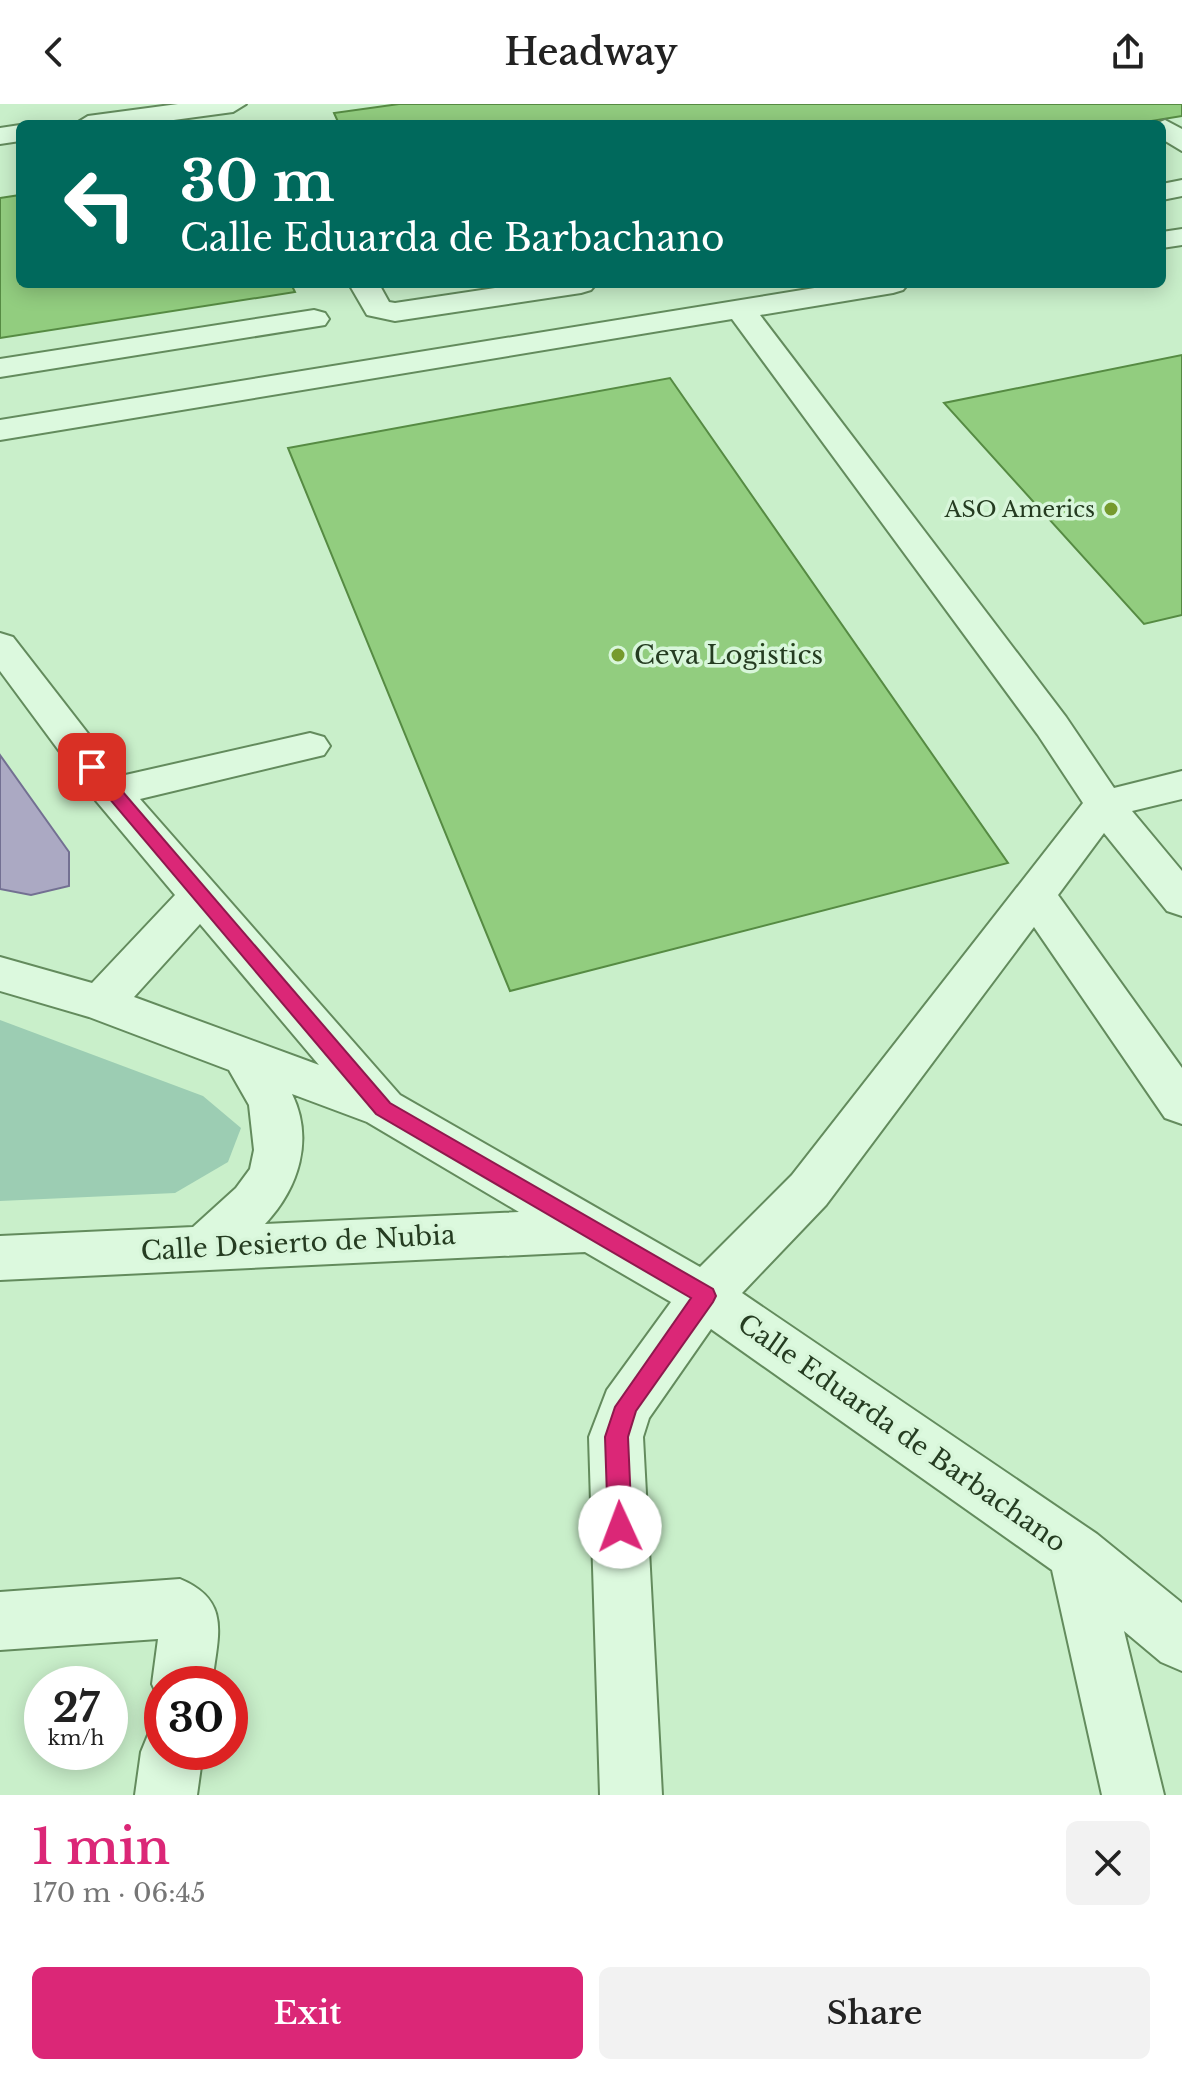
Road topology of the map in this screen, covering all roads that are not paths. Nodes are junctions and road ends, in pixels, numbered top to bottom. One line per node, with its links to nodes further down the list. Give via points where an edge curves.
1 (222, 112): 2 (street)
2 (133, 120)
3 (366, 288): 5 (street, via 378,309 387,312)
4 (869, 288): 7 (street)
5 (522, 293): 6 (street); 8 (street)
6 (603, 300): 7 (street); 8 (street)
7 (740, 309): 16 (street)
8 (551, 340): 10 (street)
9 (0, 368): 10 (street, via 308,305)
10 (337, 375): 11 (street)
11 (0, 430)
12 (0, 645): 15 (street, Calle Eduarda de Barbachano)
13 (310, 746): 15 (street)
14 (1182, 785): 16 (street)
15 (111, 792): 18 (street, Calle Eduarda de Barbachano)
16 (1104, 804): 17 (street); 19 (street)
17 (1034, 894): 23 (street); 28 (street, via 809,1190)
18 (200, 896): 21 (street); 24 (street, Calle Eduarda de Barbachano)
19 (1182, 900)
20 (0, 974): 21 (street)
21 (101, 1003): 22 (street)
22 (245, 1056): 24 (street); 26 (street, via 273,1105 279,1138 276,1163 268,1187 250,1209)
23 (1182, 1105)
24 (383, 1108): 25 (street, Calle Eduarda de Barbachano)
25 (595, 1230): 26 (street, Calle Desierto de Nubia); 28 (street, Calle Eduarda de Barbachano)
26 (206, 1247): 27 (street, Calle Desierto de Nubia)
27 (0, 1258)
28 (705, 1296): 29 (street, Calle Eduarda de Barbachano); 35 (street, via 626,1407 616,1437)
29 (1077, 1554): 31 (street, Calle Eduarda de Barbachano); 36 (street)
30 (0, 1621): 32 (street, via 180,1608 186,1611 190,1628)
31 (1182, 1641)
32 (185, 1666)
33 (169, 1770): 34 (street)
34 (166, 1795)
35 (631, 1795)
36 (1133, 1795)

